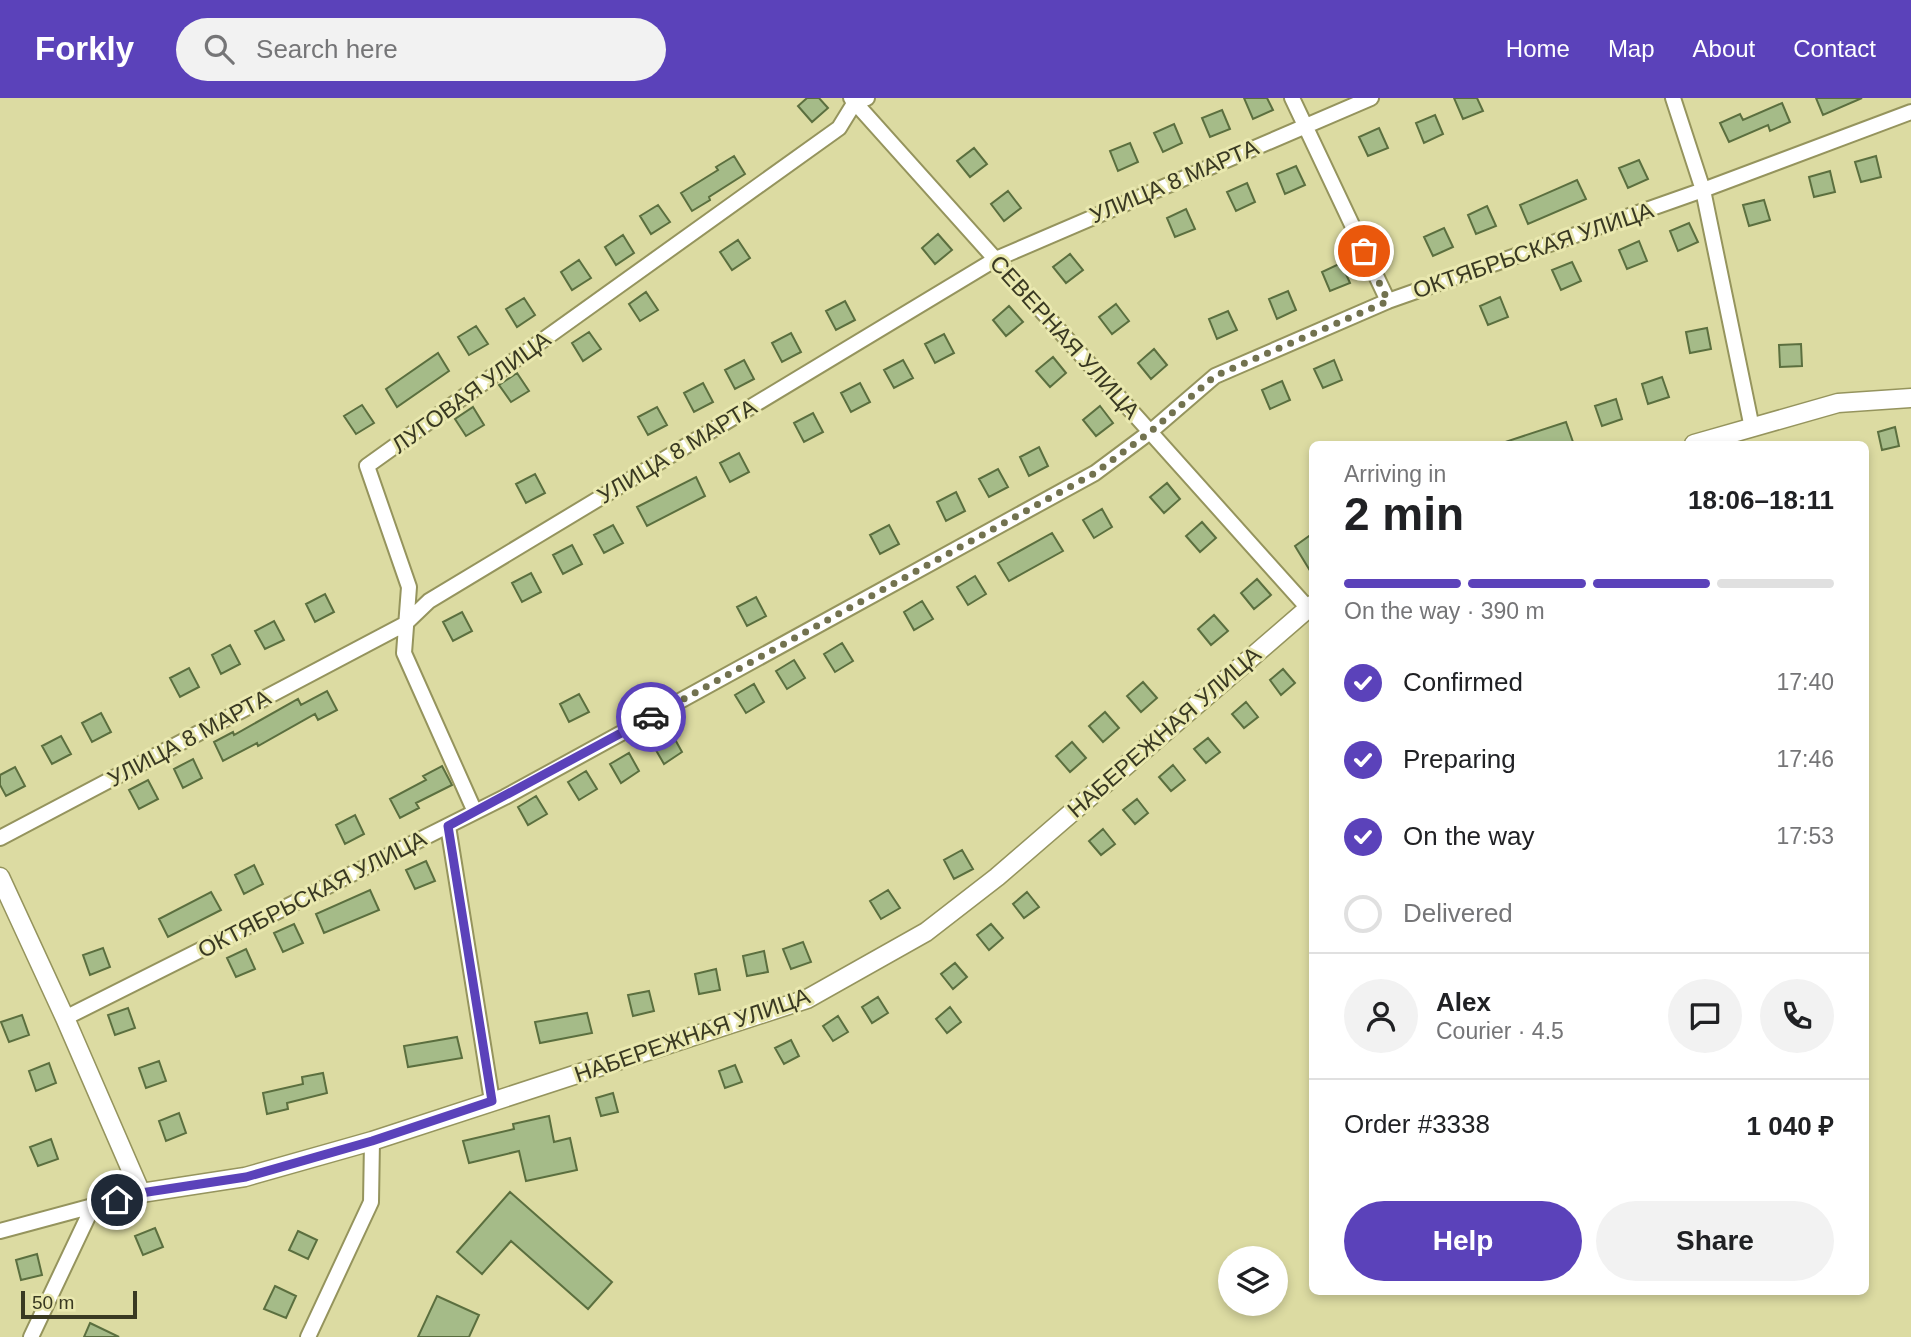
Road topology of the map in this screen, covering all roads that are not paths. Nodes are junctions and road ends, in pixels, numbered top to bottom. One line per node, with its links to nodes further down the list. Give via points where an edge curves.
1 (1292, 98): 6 (street)
2 (1371, 98): 6 (street, УЛИЦА 8 МАРТА)
3 (1673, 98): 7 (street)
4 (858, 99): 8 (street, СЕВЕРНАЯ УЛИЦА); 16 (street, ЛУГОВАЯ УЛИЦА, via 839,128 367,466 409,587)
5 (1911, 112): 7 (street, ОКТЯБРЬСКАЯ УЛИЦА)
6 (1304, 125): 8 (street, УЛИЦА 8 МАРТА); 9 (street)
7 (1703, 190): 9 (street, ОКТЯБРЬСКАЯ УЛИЦА); 11 (street)
8 (996, 259): 12 (street, СЕВЕРНАЯ УЛИЦА); 16 (street, УЛИЦА 8 МАРТА, via 429,601)
9 (1388, 301): 12 (street, ОКТЯБРЬСКАЯ УЛИЦА, via 1215,376)
10 (1911, 398): 11 (street, via 1838,403)
11 (1752, 428): 13 (street)
12 (1150, 432): 14 (street, СЕВЕРНАЯ УЛИЦА); 17 (street, ОКТЯБРЬСКАЯ УЛИЦА, via 1095,473)
13 (1705, 441)
14 (1309, 605)
15 (1309, 607): 22 (street, НАБЕРЕЖНАЯ УЛИЦА, via 997,877 926,932 807,999)
16 (405, 624): 17 (street, ЛУГОВАЯ УЛИЦА, via 404,653); 19 (street, УЛИЦА 8 МАРТА)
17 (475, 811): 18 (street, ОКТЯБРЬСКАЯ УЛИЦА)
18 (448, 826): 21 (street, ОКТЯБРЬСКАЯ УЛИЦА); 22 (street)
19 (0, 838)
20 (0, 877): 21 (street)
21 (65, 1018): 24 (street)
22 (492, 1101): 23 (street, НАБЕРЕЖНАЯ УЛИЦА)
23 (372, 1141): 24 (street, НАБЕРЕЖНАЯ УЛИЦА, via 246,1177); 28 (street, via 371,1202)
24 (141, 1193): 25 (street, НАБЕРЕЖНАЯ УЛИЦА)
25 (93, 1206): 26 (street, НАБЕРЕЖНАЯ УЛИЦА); 27 (street)
26 (0, 1231)
27 (31, 1337)
28 (308, 1337)

